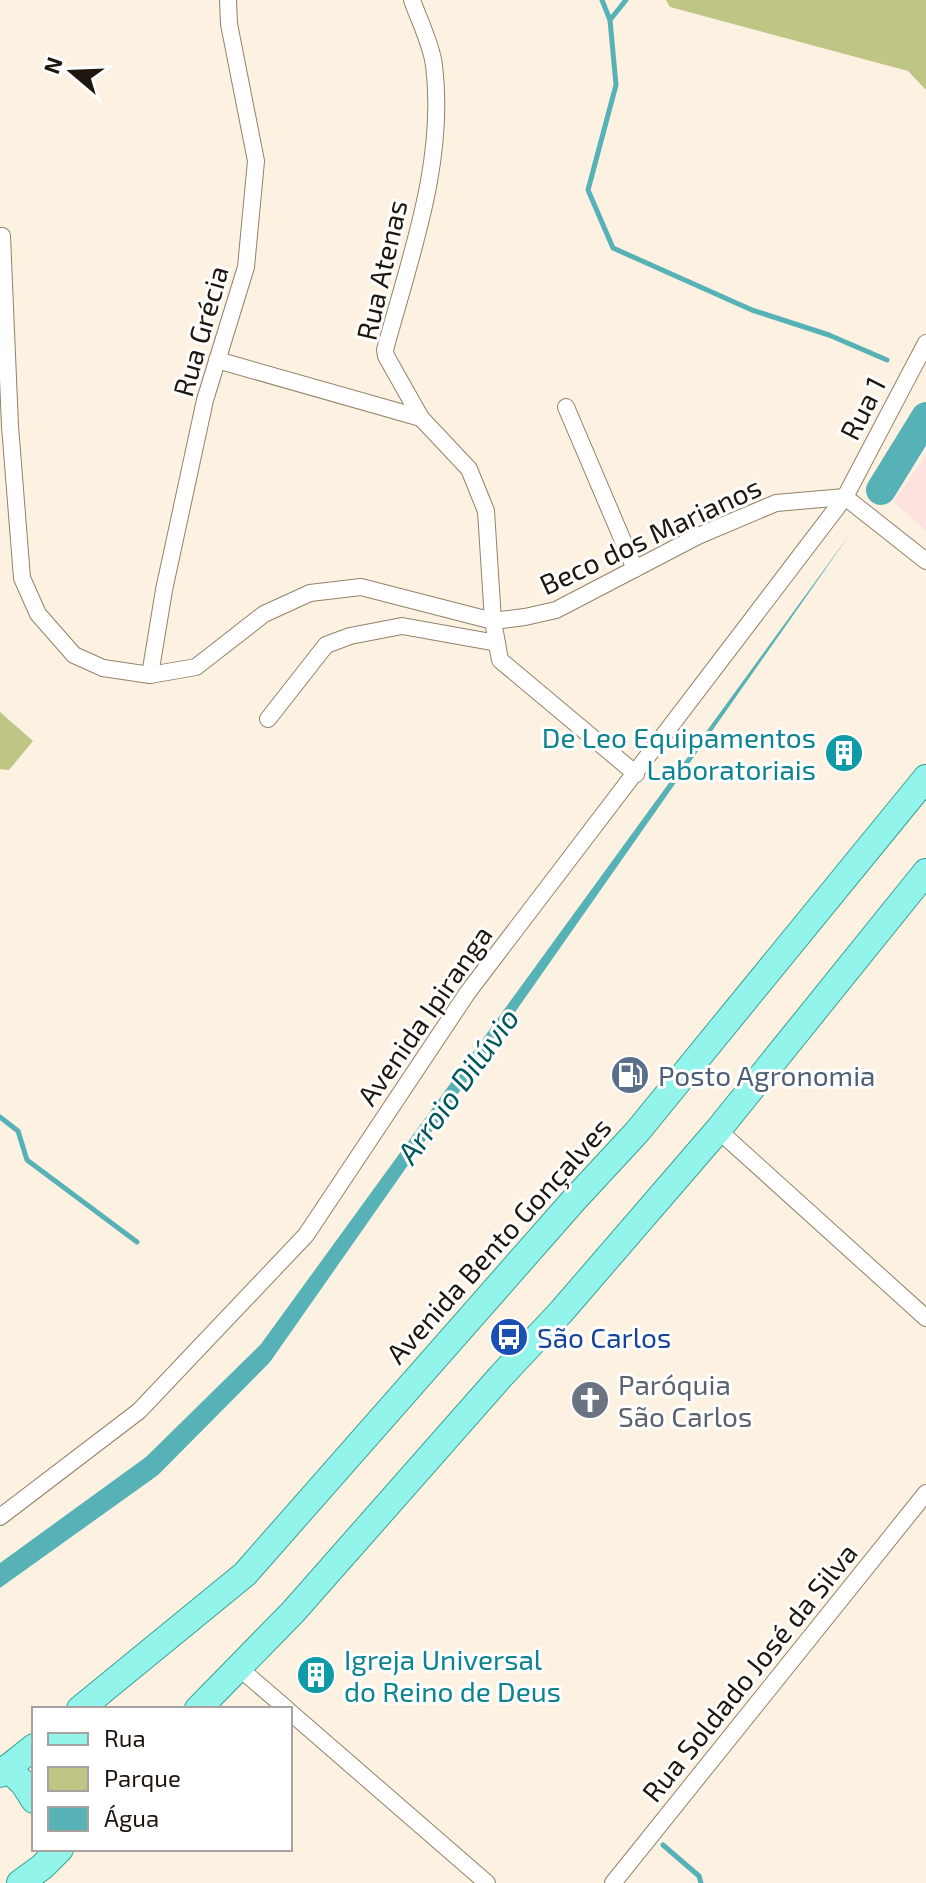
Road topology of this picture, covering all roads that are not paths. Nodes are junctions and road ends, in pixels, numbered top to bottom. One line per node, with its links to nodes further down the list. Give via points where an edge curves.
1 (228, 0): 5 (street, Rua Grécia, via 256,161 246,267)
2 (412, 0): 7 (street, Rua Atenas, via 434,62 436,130 423,215 385,353)
3 (2, 236): 13 (street, Beco dos Marianos, via 22,578 38,614 74,655 103,668)
4 (926, 343): 8 (street, Rua 1)
5 (217, 360): 7 (street); 13 (street, Rua Grécia)
6 (566, 407): 10 (street)
7 (421, 418): 11 (street, Rua Atenas, via 469,469 486,511)
8 (845, 497): 9 (street); 10 (street, Beco dos Marianos, via 776,503); 15 (street, Avenida Ipiranga)
9 (926, 561)
10 (635, 569): 11 (street, Beco dos Marianos, via 556,610)
11 (493, 621): 12 (street, Rua Atenas); 13 (street, Beco dos Marianos, via 361,587 310,593 264,614 196,667)
12 (497, 643): 14 (street, via 402,626 350,636 326,645); 15 (street, Rua Atenas, via 508,670)
13 (150, 675)
14 (268, 719)
15 (636, 774): 21 (street, Avenida Ipiranga, via 468,992 306,1235 139,1411)
16 (926, 778): 23 (main road, Avenida Bento Gonçalves, via 637,1132 245,1574)
17 (926, 872): 18 (main road)
18 (718, 1130): 19 (street); 22 (main road)
19 (926, 1318)
20 (926, 1493): 33 (street, Rua Soldado José da Silva)
21 (0, 1517)
22 (239, 1668): 24 (main road); 25 (street)
23 (82, 1707)
24 (200, 1707)
25 (284, 1707)
26 (292, 1713): 32 (street)
27 (32, 1749): 28 (main road)
28 (4, 1771): 29 (main road, via 23,1783)
29 (32, 1797)
30 (49, 1855): 31 (main road)
31 (20, 1883)
32 (487, 1883)
33 (613, 1883)

